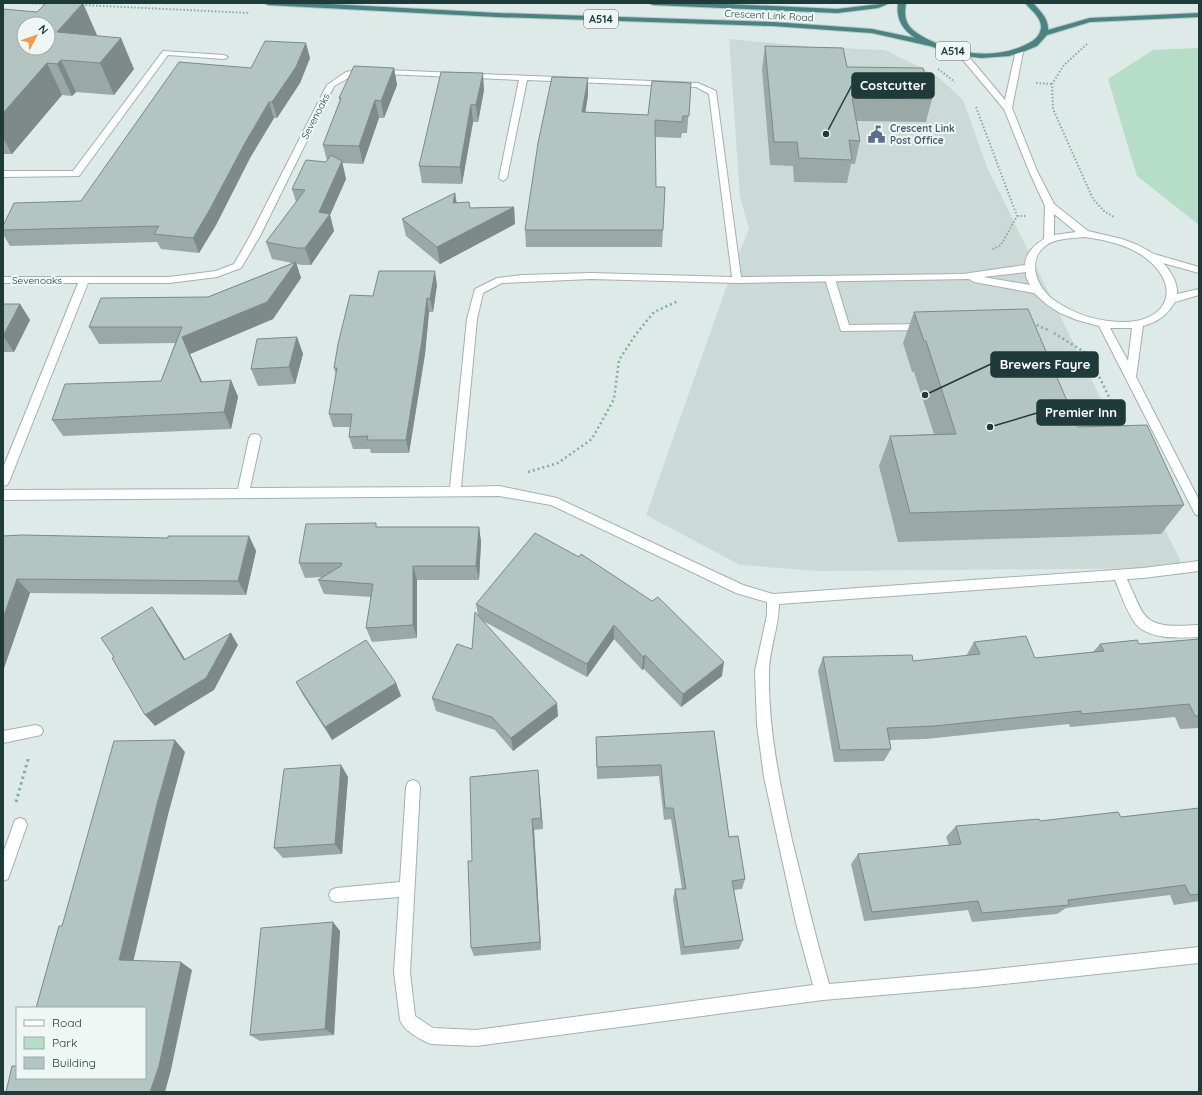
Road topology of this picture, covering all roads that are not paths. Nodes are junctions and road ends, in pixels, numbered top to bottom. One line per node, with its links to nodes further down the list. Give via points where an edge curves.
1 (268, 3): 8 (highway, Crescent Link Road / A514, via 498,15 773,24 872,31)
2 (653, 3): 3 (highway, Crescent Link Road, via 837,10)
3 (886, 3)
4 (902, 3): 8 (highway, A514, via 900,14 904,24 915,35)
5 (1029, 3): 7 (highway, via 1045,22)
6 (1199, 15): 7 (highway, A514, via 1090,20)
7 (1045, 33): 9 (highway, A514, via 1040,41)
8 (932, 44): 10 (highway, A514)
9 (1019, 52): 10 (highway, A514, via 988,56); 13 (street)
10 (961, 53): 13 (street)
11 (224, 57): 14 (street, via 166,53 76,174)
12 (523, 79): 15 (street); 25 (street, Sevenoaks, via 362,71 349,74 331,85 238,266 216,274 169,280); 26 (street, Sevenoaks, via 698,85 713,93)
13 (1008, 108): 16 (street)
14 (3, 174)
15 (503, 178)
16 (1050, 206): 17 (street); 18 (street)
17 (1084, 234): 18 (street); 19 (street, via 1108,237)
18 (1049, 240): 20 (street, via 1034,252)
19 (1150, 256): 21 (street); 29 (street, via 1164,270 1172,285)
20 (1029, 268): 22 (street); 27 (street)
21 (1199, 270)
22 (963, 277): 23 (street); 27 (street)
23 (830, 279): 26 (street); 32 (street, via 845,329)
24 (3, 280): 25 (street, Sevenoaks)
25 (84, 280): 35 (street)
26 (737, 280): 36 (street, via 591,276 522,278 500,280 478,291 472,318)
27 (1038, 290): 30 (street, via 1065,312)
28 (1199, 292): 29 (street)
29 (1172, 299): 31 (street, via 1167,310 1155,319)
30 (1103, 324): 31 (street); 33 (street)
31 (1138, 324): 33 (street)
32 (937, 327)
33 (1131, 377): 39 (street)
34 (255, 438): 37 (street)
35 (3, 482)
36 (455, 492): 37 (street); 42 (street, via 499,491 554,501 740,589)
37 (243, 493): 38 (street)
38 (3, 495)
39 (1199, 511)
40 (1199, 566): 41 (street)
41 (1119, 575): 42 (street); 43 (street, via 1140,621 1158,630)
42 (773, 599): 52 (street, via 773,615 762,672 764,725 771,777 804,923)
43 (1199, 630)
44 (36, 731): 45 (street)
45 (3, 737)
46 (413, 787): 49 (street)
47 (20, 825): 48 (street)
48 (3, 874)
49 (407, 889): 50 (street); 52 (street, via 402,972 408,1020 431,1036 476,1038)
50 (336, 895)
51 (1199, 955): 52 (street, via 976,979)
52 (823, 992)

